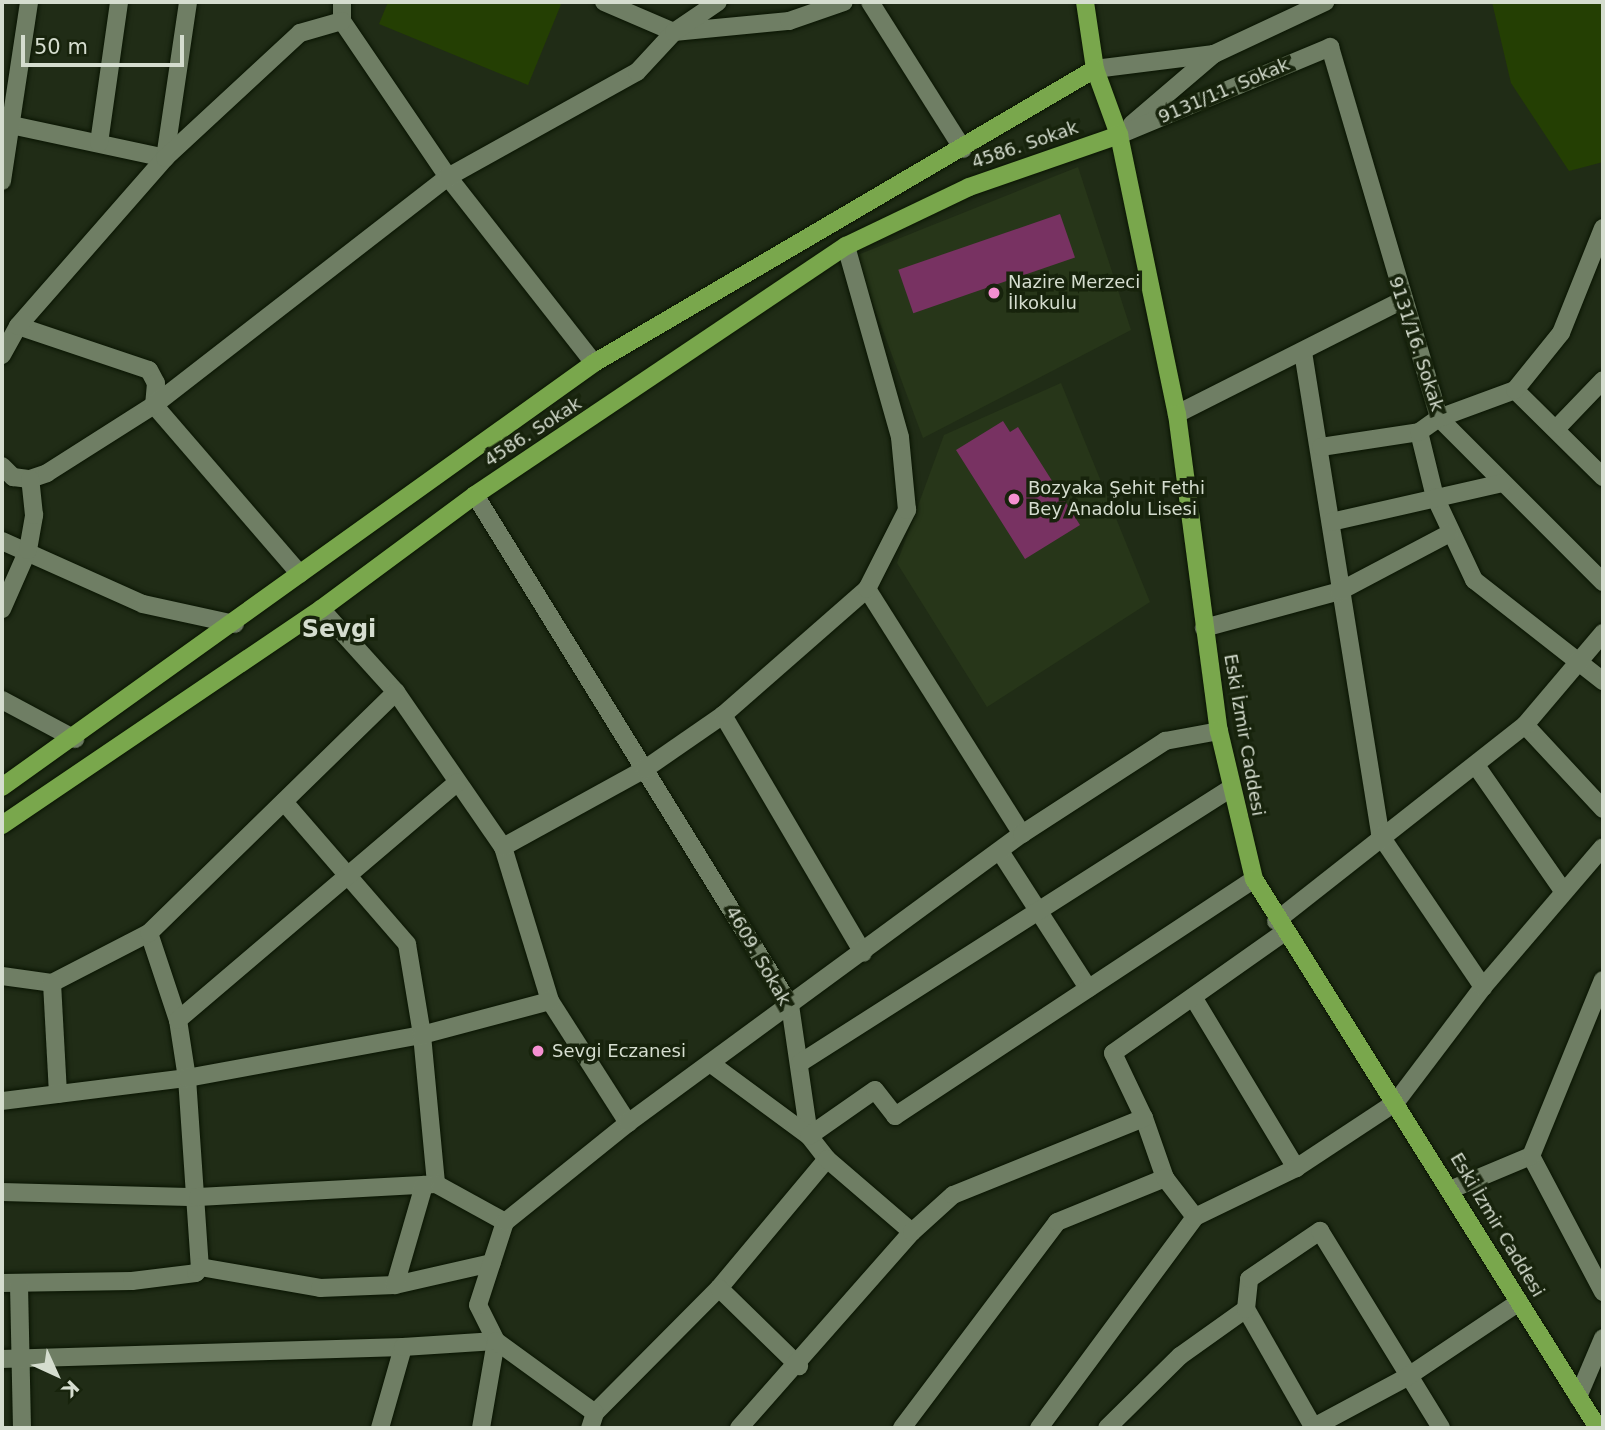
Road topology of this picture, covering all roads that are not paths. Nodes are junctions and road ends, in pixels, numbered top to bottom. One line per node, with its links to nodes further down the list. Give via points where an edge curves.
1 (29, 2): 16 (street)
2 (119, 2): 18 (street)
3 (188, 2): 20 (street)
4 (342, 2): 11 (street)
5 (604, 2): 12 (street)
6 (718, 2): 12 (street)
7 (844, 2): 12 (street, via 789,20)
8 (870, 2): 19 (street)
9 (1085, 2): 15 (main road, Eski İzmir Caddesi)
10 (1325, 2): 14 (street)
11 (342, 21): 20 (street, via 300,33); 21 (street)
12 (674, 32): 21 (street, via 637,72)
13 (1330, 47): 17 (street, 9131/11. Sokak); 25 (street, 9131/16. Sokak)
14 (1213, 54): 15 (street); 17 (street)
15 (1095, 69): 17 (main road, Eski İzmir Caddesi); 19 (main road, 4586. Sokak)
16 (7, 123): 18 (street); 22 (street)
17 (1119, 135): 24 (main road, 4586. Sokak, via 969,187); 33 (main road, Eski İzmir Caddesi)
18 (99, 143): 20 (street)
19 (962, 149): 29 (main road, 4586. Sokak)
20 (164, 158): 26 (street)
21 (448, 177): 29 (street); 32 (street)
22 (2, 181)
23 (1603, 228): 31 (street, via 1562,333)
24 (846, 247): 42 (main road, 4586. Sokak); 50 (street, via 900,437 907,510)
25 (1401, 301): 27 (street); 34 (street, 9131/16. Sokak)
26 (11, 330): 28 (street); 32 (street, via 135,362 156,383)
27 (1303, 352): 33 (street); 37 (street)
28 (2, 355)
29 (594, 363): 48 (main road, 4586. Sokak)
30 (1603, 380): 35 (street)
31 (1515, 390): 34 (street); 35 (street)
32 (155, 405): 40 (street); 48 (street)
33 (1177, 414): 55 (main road, Eski İzmir Caddesi)
34 (1439, 418): 36 (street); 41 (street, 9131/16. Sokak)
35 (1558, 428): 39 (street)
36 (1419, 432): 37 (street); 43 (street)
37 (1321, 447): 44 (street)
38 (2, 466): 40 (street, via 13,477)
39 (1603, 477)
40 (30, 479): 47 (street, via 34,515)
41 (1503, 483): 43 (street); 49 (street, 9131/16. Sokak)
42 (475, 495): 53 (main road, 4586. Sokak); 66 (street, 4609. Sokak)
43 (1435, 497): 44 (street); 45 (street)
44 (1331, 522): 51 (street)
45 (1448, 534): 51 (street); 57 (street, via 1474,580)
46 (2, 541): 47 (street)
47 (28, 550): 52 (street); 54 (street, via 143,604)
48 (300, 574): 54 (main road, 4586. Sokak)
49 (1603, 582)
50 (867, 589): 61 (street); 73 (street)
51 (1340, 591): 55 (street); 74 (street)
52 (2, 609)
53 (321, 609): 59 (street); 72 (main road, 4586. Sokak)
54 (235, 624): 64 (main road, 4586. Sokak)
55 (1204, 628): 63 (main road, Eski İzmir Caddesi)
56 (1603, 633): 57 (street)
57 (1577, 662): 58 (street); 62 (street)
58 (1603, 681)
59 (396, 692): 67 (street); 70 (street)
60 (2, 700): 64 (street)
61 (723, 715): 66 (street); 84 (street)
62 (1525, 725): 65 (street); 71 (street)
63 (1219, 731): 69 (main road, Eski İzmir Caddesi); 73 (street, via 1166,741)
64 (75, 739): 68 (main road, 4586. Sokak)
65 (1477, 766): 74 (street); 80 (street)
66 (645, 769): 75 (street); 92 (street, 4609. Sokak)
67 (458, 782): 75 (street); 78 (street)
68 (2, 788)
69 (1228, 790): 79 (main road, Eski İzmir Caddesi); 81 (street)
70 (284, 802): 78 (street); 83 (street)
71 (1603, 809)
72 (2, 825)
73 (1023, 834): 77 (street)
74 (1380, 835): 82 (street); 88 (street)
75 (503, 847): 91 (street)
76 (1603, 847): 80 (street)
77 (1002, 853): 81 (street); 84 (street)
78 (351, 877): 93 (street); 94 (street, via 407,944)
79 (1254, 879): 82 (main road, Eski İzmir Caddesi); 89 (street)
80 (1564, 892): 88 (street)
81 (1038, 909): 89 (street); 96 (street)
82 (1279, 927): 90 (street); 100 (main road, Eski İzmir Caddesi)
83 (149, 933): 87 (street); 93 (street)
84 (863, 953): 92 (street)
85 (2, 976): 87 (street)
86 (1603, 980): 104 (street)
87 (52, 983): 98 (street)
88 (1483, 987): 100 (street)
89 (1088, 988): 103 (street, via 895,1116 874,1090)
90 (1193, 997): 101 (street, via 1113,1053); 106 (street)
91 (550, 1000): 94 (street); 102 (street)
92 (790, 1005): 95 (street); 96 (street, 4609. Sokak)
93 (178, 1020): 97 (street)
94 (422, 1035): 97 (street); 108 (street)
95 (710, 1063): 102 (street); 103 (street)
96 (800, 1063): 103 (street, 4609. Sokak)
97 (187, 1078): 98 (street); 111 (street)
98 (58, 1094): 99 (street)
99 (2, 1101)
100 (1396, 1102): 106 (street); 109 (main road, Eski İzmir Caddesi)
101 (1144, 1118): 107 (street); 114 (street, via 953,1195)
102 (628, 1123): 113 (street)
103 (808, 1136): 105 (street)
104 (1531, 1156): 109 (street); 120 (street)
105 (827, 1159): 114 (street); 119 (street)
106 (1296, 1168): 112 (street)
107 (1165, 1178): 112 (street); 136 (street, via 1057,1222)
108 (430, 1184): 111 (street); 113 (street); 118 (street)
109 (1452, 1189): 121 (main road, Eski İzmir Caddesi)
110 (2, 1192): 111 (street)
111 (198, 1196): 116 (street)
112 (1195, 1217): 137 (street)
113 (505, 1222): 115 (street)
114 (912, 1232): 128 (street)
115 (492, 1263): 118 (street); 124 (street, via 478,1305)
116 (200, 1268): 117 (street, via 196,1273 132,1281); 118 (street, via 320,1288)
117 (10, 1284): 127 (street)
118 (395, 1285)
119 (719, 1288): 128 (street); 131 (street)
120 (1603, 1292)
121 (1520, 1302): 129 (street); 130 (main road, Eski İzmir Caddesi)
122 (1246, 1309): 129 (street, via 1249,1279 1320,1231); 138 (street, via 1180,1356); 139 (street)
123 (1603, 1338): 130 (street)
124 (496, 1341): 125 (street); 131 (street); 134 (street)
125 (403, 1346): 127 (street); 133 (street)
126 (2, 1359): 127 (street)
127 (22, 1361): 132 (street)
128 (799, 1366): 135 (street)
129 (1407, 1377): 139 (street); 140 (street)
130 (1578, 1397): 141 (main road, Eski İzmir Caddesi)
131 (589, 1424)
132 (22, 1428)
133 (380, 1428)
134 (481, 1428)
135 (739, 1428)
136 (902, 1428)
137 (1039, 1428)
138 (1107, 1428)
139 (1314, 1428)
140 (1441, 1428)
141 (1598, 1428)

